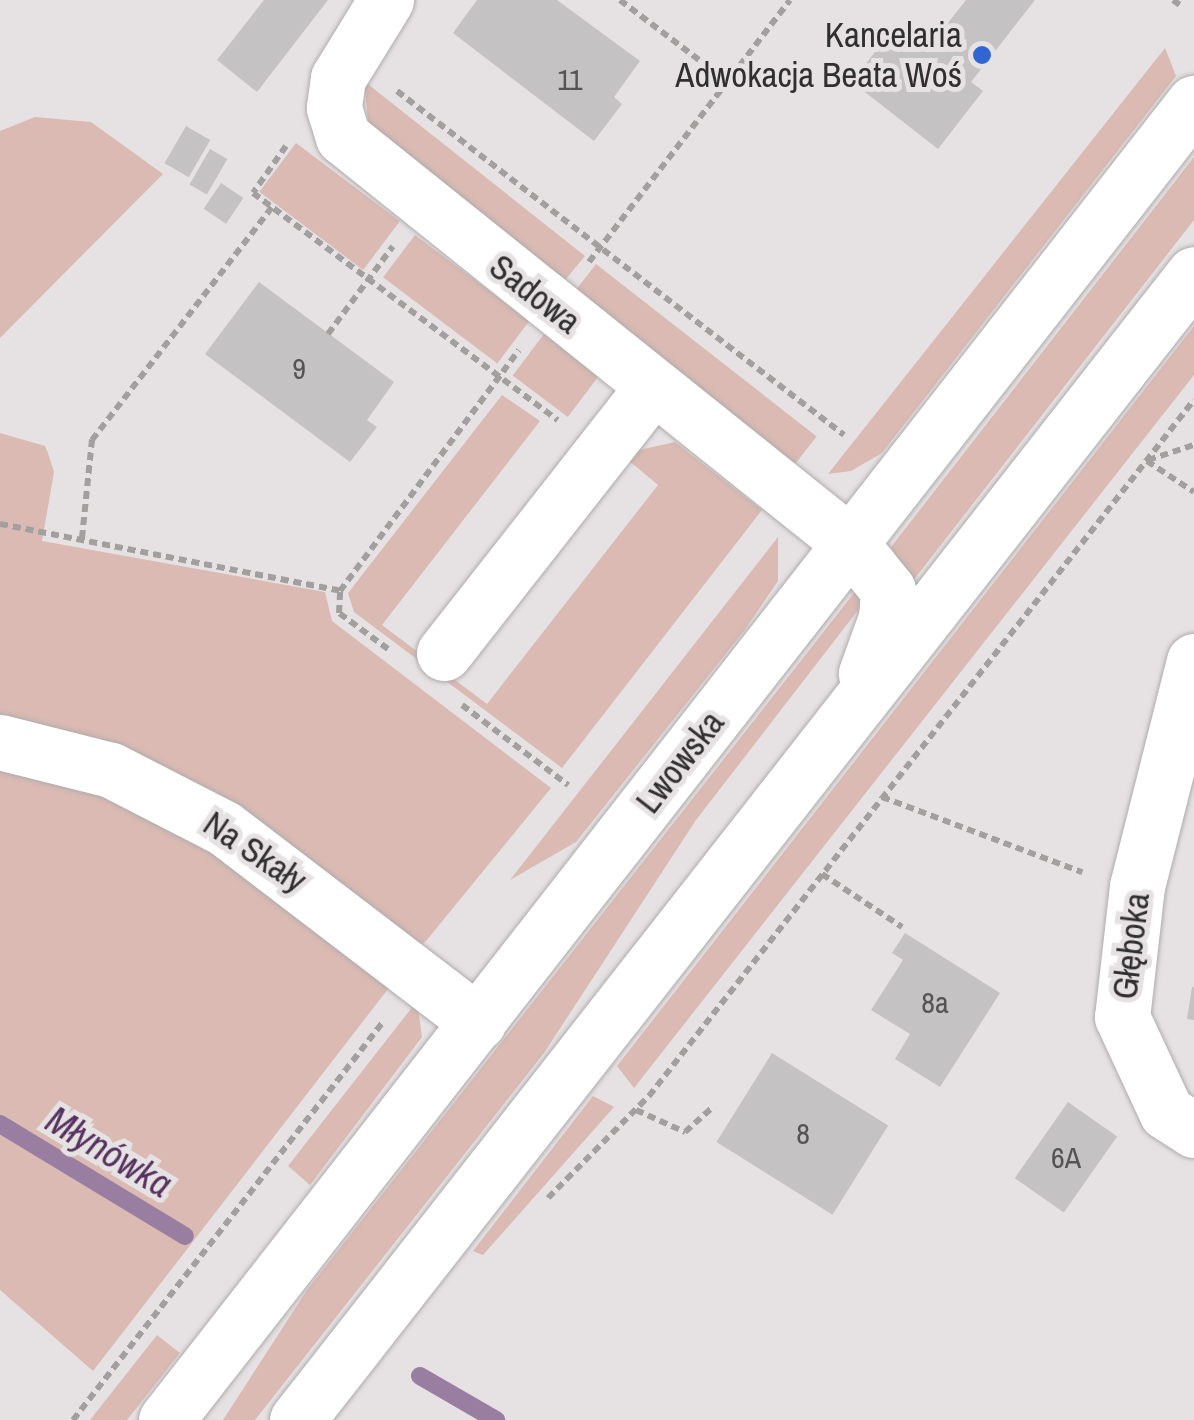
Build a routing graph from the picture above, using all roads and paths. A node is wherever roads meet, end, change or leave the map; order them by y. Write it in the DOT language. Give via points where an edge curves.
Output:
graph roads {
  1 [pos="386,0"];
  2 [pos="620,0"];
  3 [pos="790,0"];
  4 [pos="348,53"];
  5 [pos="728,82"];
  6 [pos="1194,104"];
  7 [pos="334,108"];
  8 [pos="272,207"];
  9 [pos="600,249"];
  10 [pos="582,270"];
  11 [pos="1194,274"];
  12 [pos="368,279"];
  13 [pos="328,334"];
  14 [pos="524,343"];
  15 [pos="498,377"];
  16 [pos="652,386"];
  17 [pos="1194,400"];
  18 [pos="844,435"];
  19 [pos="1194,446"];
  20 [pos="599,451"];
  21 [pos="1146,461"];
  22 [pos="1194,492"];
  23 [pos="0,524"];
  24 [pos="82,538"];
  25 [pos="850,542"];
  26 [pos="340,591"];
  27 [pos="1194,661"];
  28 [pos="430,668"];
  29 [pos="844,721"];
  30 [pos="0,742"];
  31 [pos="568,786"];
  32 [pos="882,797"];
  33 [pos="1176,810"];
  34 [pos="822,874"];
  35 [pos="1137,886"];
  36 [pos="902,927"];
  37 [pos="420,974"];
  38 [pos="478,1022"];
  39 [pos="714,1106"];
  40 [pos="636,1110"];
  41 [pos="1194,1130"];
  42 [pos="544,1203"];
  43 [pos="73,1420"];
  44 [pos="166,1420"];
  45 [pos="298,1420"];
  1 -- 4 [label="main road"];
  2 -- 5 [label="path"];
  3 -- 5 [label="path"];
  4 -- 7 [label="main road"];
  4 -- 9 [label="path"];
  5 -- 9 [label="path"];
  6 -- 25 [label="main road, Lwowska"];
  7 -- 8 [label="path" via="295,133 253,193"];
  7 -- 16 [label="main road, Sadowa" via="343,137 365,158"];
  8 -- 12 [label="path"];
  8 -- 24 [label="path" via="92,440"];
  9 -- 10 [label="path"];
  9 -- 18 [label="path"];
  11 -- 29 [label="main road"];
  12 -- 13 [label="path"];
  12 -- 15 [label="path"];
  14 -- 15 [label="path"];
  15 -- 20 [label="path"];
  15 -- 26 [label="path"];
  16 -- 20 [label="main road"];
  16 -- 25 [label="main road, Sadowa"];
  17 -- 21 [label="path"];
  19 -- 21 [label="path"];
  20 -- 28 [label="main road"];
  21 -- 22 [label="path"];
  21 -- 32 [label="path"];
  23 -- 24 [label="path"];
  24 -- 26 [label="path"];
  25 -- 29 [label="main road, Sadowa" via="888,590 878,645"];
  25 -- 38 [label="main road, Lwowska"];
  26 -- 28 [label="path" via="339,613"];
  27 -- 33 [label="main road, Głęboka"];
  28 -- 31 [label="path"];
  29 -- 45 [label="main road"];
  30 -- 37 [label="main road, Na Skały" via="57,753 168,795 278,864"];
  32 -- 34 [label="path"];
  32 -- 35 [label="path" via="1014,850"];
  33 -- 35 [label="main road, Głęboka"];
  34 -- 36 [label="path"];
  34 -- 40 [label="path"];
  35 -- 41 [label="main road, Głęboka" via="1122,1017 1166,1112"];
  37 -- 38 [label="main road, Na Skały"];
  37 -- 43 [label="path"];
  38 -- 44 [label="main road, Lwowska"];
  39 -- 40 [label="path" via="685,1132"];
  40 -- 42 [label="path"];
}
